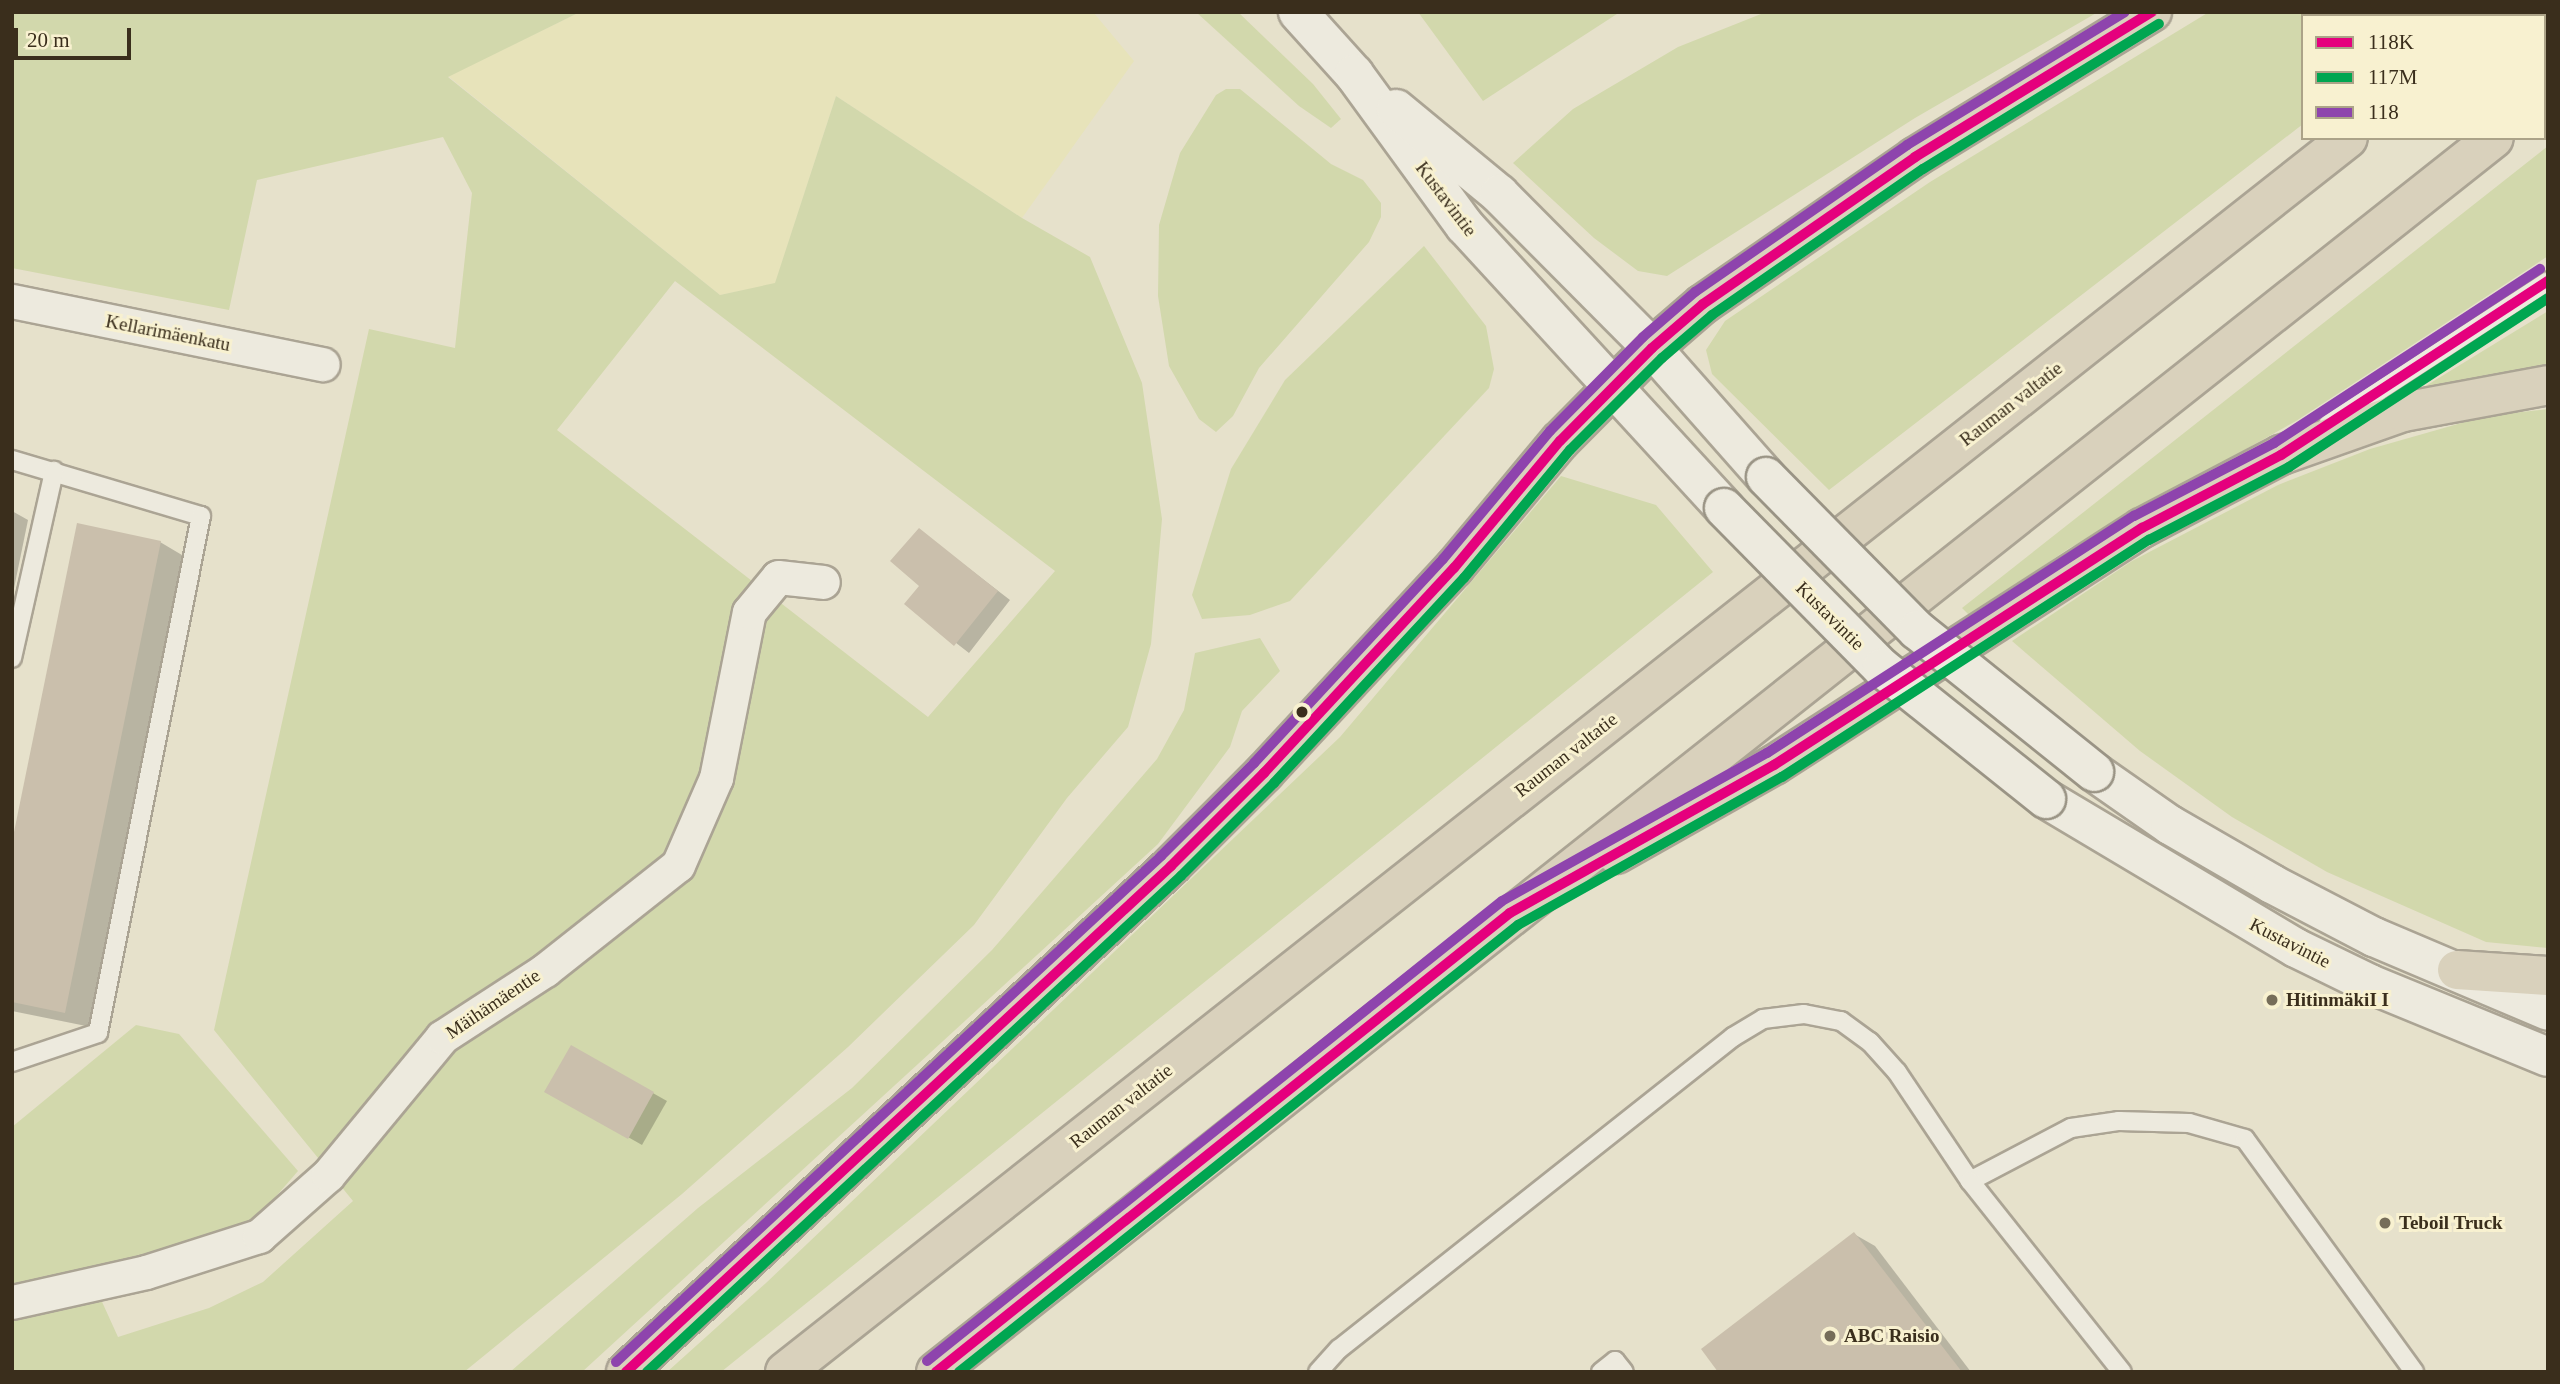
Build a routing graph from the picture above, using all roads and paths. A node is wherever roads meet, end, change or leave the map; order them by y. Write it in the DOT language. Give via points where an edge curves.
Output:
graph roads {
  1 [pos="1298,12"];
  2 [pos="2152,12"];
  3 [pos="1354,74"];
  4 [pos="2345,140"];
  5 [pos="2491,140"];
  6 [pos="2548,281"];
  7 [pos="12,302"];
  8 [pos="1651,348"];
  9 [pos="323,364"];
  10 [pos="2548,385"];
  11 [pos="1609,388"];
  12 [pos="2281,455"];
  13 [pos="12,460"];
  14 [pos="54,471"];
  15 [pos="823,582"];
  16 [pos="12,658"];
  17 [pos="1510,913"];
  18 [pos="2457,970"];
  19 [pos="2548,976"];
  20 [pos="2548,1011"];
  21 [pos="2548,1057"];
  22 [pos="12,1062"];
  23 [pos="1970,1181"];
  24 [pos="12,1302"];
  25 [pos="626,1372"];
  26 [pos="785,1372"];
  27 [pos="936,1372"];
  28 [pos="1318,1372"];
  29 [pos="1601,1372"];
  30 [pos="1624,1372"];
  31 [pos="2122,1372"];
  32 [pos="2414,1372"];
  1 -- 3 [label="main road, Kustavintie"];
  2 -- 8 [label="highway" via="1915,157 1703,304"];
  3 -- 8 [label="main road, Kustavintie" via="1499,194"];
  3 -- 11 [label="main road, Kustavintie" via="1465,226"];
  4 -- 26 [label="highway, Rauman valtatie"];
  5 -- 17 [label="highway"];
  6 -- 12 [label="lane"];
  7 -- 9 [label="street, Kellarimäenkatu"];
  8 -- 11 [label="highway"];
  8 -- 18 [label="main road, Kustavintie, bridge" via="1766,477 1917,630 2094,772 2170,825 2272,884 2374,937"];
  10 -- 12 [label="highway" via="2403,412"];
  11 -- 21 [label="main road, Kustavintie, bridge" via="1882,668 2046,799 2296,948 2370,984"];
  11 -- 25 [label="highway" via="1428,597 1264,773 1171,866"];
  12 -- 17 [label="highway" via="2142,528 1774,765"];
  13 -- 14 [label="lane"];
  14 -- 16 [label="lane"];
  14 -- 22 [label="lane" via="201,516 98,1033"];
  15 -- 24 [label="street, Mäihämäentie" via="778,577 748,612 716,778 678,865 545,970 442,1037 328,1175 259,1236 146,1272"];
  17 -- 27 [label="highway"];
  18 -- 19 [label="highway"];
  18 -- 20 [label="main road, Kustavintie"];
  23 -- 28 [label="lane" via="1897,1072 1870,1042 1841,1021 1804,1014 1763,1019 1733,1037 1339,1349"];
  23 -- 31 [label="lane"];
  23 -- 32 [label="lane" via="2071,1128 2119,1121 2189,1123 2245,1139"];
  29 -- 30 [label="lane" via="1615,1361"];
}
